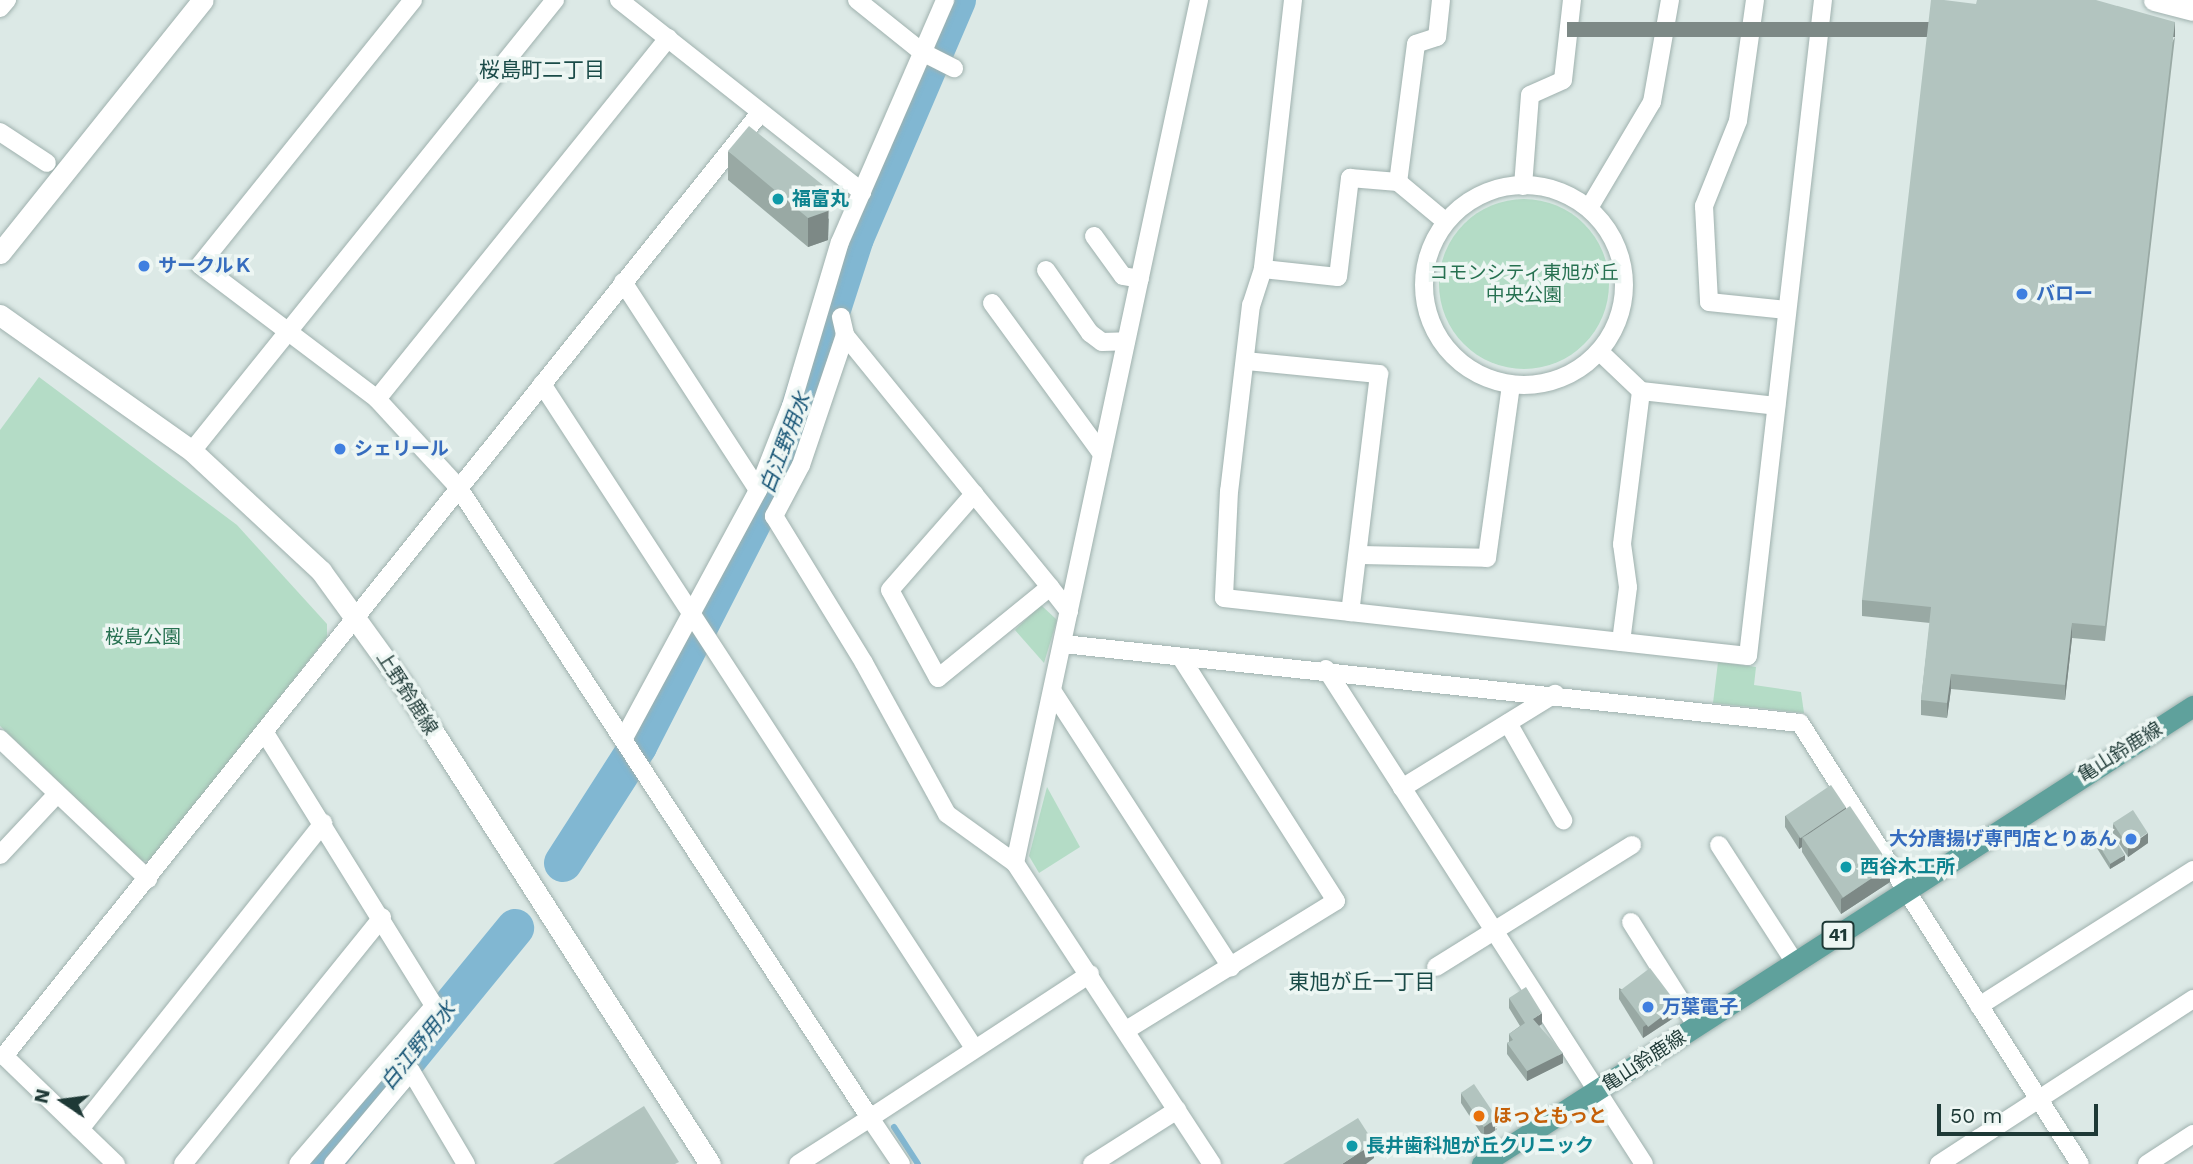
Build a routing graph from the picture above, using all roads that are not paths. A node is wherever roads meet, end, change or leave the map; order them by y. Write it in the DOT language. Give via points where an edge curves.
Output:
graph roads {
  1 [pos="7,0"];
  2 [pos="203,0"];
  3 [pos="414,0"];
  4 [pos="555,0"];
  5 [pos="619,0"];
  6 [pos="857,0"];
  7 [pos="945,0"];
  8 [pos="1199,0"];
  9 [pos="1293,0"];
  10 [pos="1441,0"];
  11 [pos="1572,0"];
  12 [pos="1670,0"];
  13 [pos="1755,0"];
  14 [pos="1823,0"];
  15 [pos="2154,0"];
  16 [pos="0,8"];
  17 [pos="2193,10"];
  18 [pos="668,38"];
  19 [pos="923,53"];
  20 [pos="954,68"];
  21 [pos="760,113"];
  22 [pos="0,132"];
  23 [pos="47,163"];
  24 [pos="1398,183"];
  25 [pos="1523,186"];
  26 [pos="862,192"];
  27 [pos="1589,208"];
  28 [pos="1446,222"];
  29 [pos="1094,236"];
  30 [pos="0,253"];
  31 [pos="1264,269"];
  32 [pos="1045,270"];
  33 [pos="1140,279"];
  34 [pos="623,282"];
  35 [pos="992,303"];
  36 [pos="1787,310"];
  37 [pos="0,315"];
  38 [pos="290,329"];
  39 [pos="1126,341"];
  40 [pos="1600,352"];
  41 [pos="1246,361"];
  42 [pos="542,384"];
  43 [pos="1511,386"];
  44 [pos="1641,391"];
  45 [pos="377,399"];
  46 [pos="1776,406"];
  47 [pos="192,451"];
  48 [pos="1102,454"];
  49 [pos="458,487"];
  50 [pos="758,490"];
  51 [pos="974,494"];
  52 [pos="1359,555"];
  53 [pos="1050,587"];
  54 [pos="1069,611"];
  55 [pos="1350,612"];
  56 [pos="355,615"];
  57 [pos="694,619"];
  58 [pos="1621,642"];
  59 [pos="1063,644"];
  60 [pos="1181,658"];
  61 [pos="1326,669"];
  62 [pos="1053,692"];
  63 [pos="1555,694"];
  64 [pos="2193,706"];
  65 [pos="1508,723"];
  66 [pos="265,733"];
  67 [pos="0,739"];
  68 [pos="630,748"];
  69 [pos="1402,788"];
  70 [pos="57,794"];
  71 [pos="1563,820"];
  72 [pos="323,823"];
  73 [pos="1632,845"];
  74 [pos="1719,845"];
  75 [pos="0,855"];
  76 [pos="1015,863"];
  77 [pos="2193,870"];
  78 [pos="148,880"];
  79 [pos="1906,891"];
  80 [pos="382,917"];
  81 [pos="1631,922"];
  82 [pos="1494,931"];
  83 [pos="1795,963"];
  84 [pos="1231,967"];
  85 [pos="1436,967"];
  86 [pos="1090,974"];
  87 [pos="2193,999"];
  88 [pos="1979,1006"];
  89 [pos="1697,1027"];
  90 [pos="1128,1029"];
  91 [pos="974,1048"];
  92 [pos="2,1057"];
  93 [pos="1597,1091"];
  94 [pos="2038,1097"];
  95 [pos="1177,1110"];
  96 [pos="870,1118"];
  97 [pos="80,1129"];
  98 [pos="2193,1134"];
  99 [pos="116,1164"];
  100 [pos="183,1164"];
  101 [pos="298,1164"];
  102 [pos="333,1164"];
  103 [pos="466,1164"];
  104 [pos="710,1164"];
  105 [pos="798,1164"];
  106 [pos="901,1164"];
  107 [pos="1092,1164"];
  108 [pos="1212,1164"];
  109 [pos="1482,1164"];
  110 [pos="1644,1164"];
  111 [pos="1938,1164"];
  112 [pos="2080,1164"];
  113 [pos="2147,1164"];
  1 -- 16 [label="street"];
  2 -- 30 [label="main road"];
  3 -- 38 [label="street" via="200,265"];
  4 -- 38 [label="street"];
  5 -- 18 [label="street"];
  6 -- 19 [label="street"];
  7 -- 19 [label="street"];
  8 -- 33 [label="street"];
  9 -- 31 [label="street"];
  10 -- 24 [label="street" via="1437,37 1416,44"];
  11 -- 25 [label="street" via="1563,80 1530,95"];
  12 -- 27 [label="street" via="1652,102"];
  13 -- 36 [label="street" via="1738,121 1704,206 1709,302"];
  14 -- 36 [label="street"];
  15 -- 17 [label="main road"];
  18 -- 21 [label="street"];
  18 -- 45 [label="street"];
  19 -- 20 [label="street"];
  19 -- 26 [label="street"];
  21 -- 26 [label="street"];
  21 -- 34 [label="street"];
  22 -- 23 [label="street"];
  24 -- 28 [label="street"];
  24 -- 31 [label="street" via="1350,178 1338,277"];
  25 -- 27 [label="street" via="1568,196"];
  25 -- 28 [label="street" via="1482,196"];
  26 -- 50 [label="street"];
  27 -- 40 [label="street" via="1611,237 1624,278 1621,307"];
  28 -- 43 [label="street" via="1427,270 1424,303 1432,326 1464,364"];
  29 -- 33 [label="street" via="1123,276"];
  31 -- 41 [label="street" via="1251,306"];
  32 -- 39 [label="street" via="1090,333 1102,342"];
  33 -- 39 [label="street"];
  34 -- 42 [label="street"];
  34 -- 50 [label="street"];
  35 -- 48 [label="street"];
  36 -- 46 [label="street"];
  37 -- 47 [label="main road, 上野鈴鹿線"];
  38 -- 45 [label="street"];
  38 -- 47 [label="street"];
  39 -- 48 [label="street"];
  40 -- 43 [label="street" via="1562,376"];
  40 -- 44 [label="street"];
  41 -- 52 [label="street" via="1379,374"];
  41 -- 55 [label="street" via="1228,491 1224,598"];
  42 -- 49 [label="street"];
  42 -- 57 [label="street"];
  43 -- 52 [label="street" via="1487,558"];
  44 -- 46 [label="street"];
  44 -- 58 [label="street" via="1622,544 1628,587"];
  45 -- 49 [label="street"];
  46 -- 58 [label="street" via="1748,656"];
  47 -- 56 [label="main road, 上野鈴鹿線" via="254,502"];
  48 -- 54 [label="street"];
  49 -- 56 [label="street"];
  49 -- 68 [label="street"];
  50 -- 57 [label="street"];
  51 -- 53 [label="street"];
  51 -- 53 [label="street" via="890,590 938,678"];
  51 -- 76 [label="street" via="843,326 801,465 774,516 864,663 947,814"];
  52 -- 55 [label="street"];
  53 -- 54 [label="street"];
  54 -- 59 [label="street"];
  55 -- 58 [label="street"];
  56 -- 66 [label="street"];
  56 -- 104 [label="main road, 上野鈴鹿線"];
  57 -- 68 [label="street"];
  57 -- 91 [label="street"];
  59 -- 60 [label="street"];
  59 -- 62 [label="street"];
  60 -- 61 [label="street"];
  60 -- 84 [label="street" via="1336,901"];
  61 -- 63 [label="street"];
  61 -- 69 [label="street"];
  62 -- 76 [label="street"];
  62 -- 84 [label="street"];
  63 -- 65 [label="street"];
  63 -- 79 [label="street" via="1800,723"];
  64 -- 79 [label="main road, 亀山鈴鹿線 / 41"];
  65 -- 69 [label="street"];
  65 -- 71 [label="street"];
  66 -- 72 [label="street"];
  66 -- 78 [label="street"];
  67 -- 70 [label="street"];
  68 -- 96 [label="street"];
  69 -- 82 [label="street"];
  70 -- 75 [label="street"];
  70 -- 78 [label="street"];
  72 -- 80 [label="street"];
  72 -- 97 [label="street"];
  73 -- 82 [label="street"];
  74 -- 83 [label="street"];
  76 -- 86 [label="street"];
  77 -- 88 [label="street"];
  78 -- 92 [label="street"];
  79 -- 83 [label="main road, 亀山鈴鹿線 / 41"];
  79 -- 88 [label="street"];
  80 -- 100 [label="street"];
  80 -- 101 [label="street" via="434,1006"];
  81 -- 89 [label="street"];
  82 -- 85 [label="street"];
  82 -- 93 [label="street"];
  83 -- 89 [label="main road, 亀山鈴鹿線 / 41"];
  84 -- 90 [label="street"];
  86 -- 90 [label="street"];
  86 -- 91 [label="street"];
  87 -- 94 [label="street"];
  88 -- 94 [label="street"];
  89 -- 93 [label="main road, 亀山鈴鹿線 / 41"];
  90 -- 95 [label="street"];
  91 -- 96 [label="street"];
  92 -- 97 [label="street"];
  93 -- 109 [label="main road, 亀山鈴鹿線 / 41"];
  93 -- 110 [label="street"];
  94 -- 111 [label="street"];
  94 -- 112 [label="street"];
  95 -- 107 [label="street"];
  95 -- 108 [label="street"];
  96 -- 105 [label="street"];
  96 -- 106 [label="street"];
  97 -- 99 [label="street"];
  98 -- 113 [label="street"];
  102 -- 103 [label="street" via="411,1070"];
}
